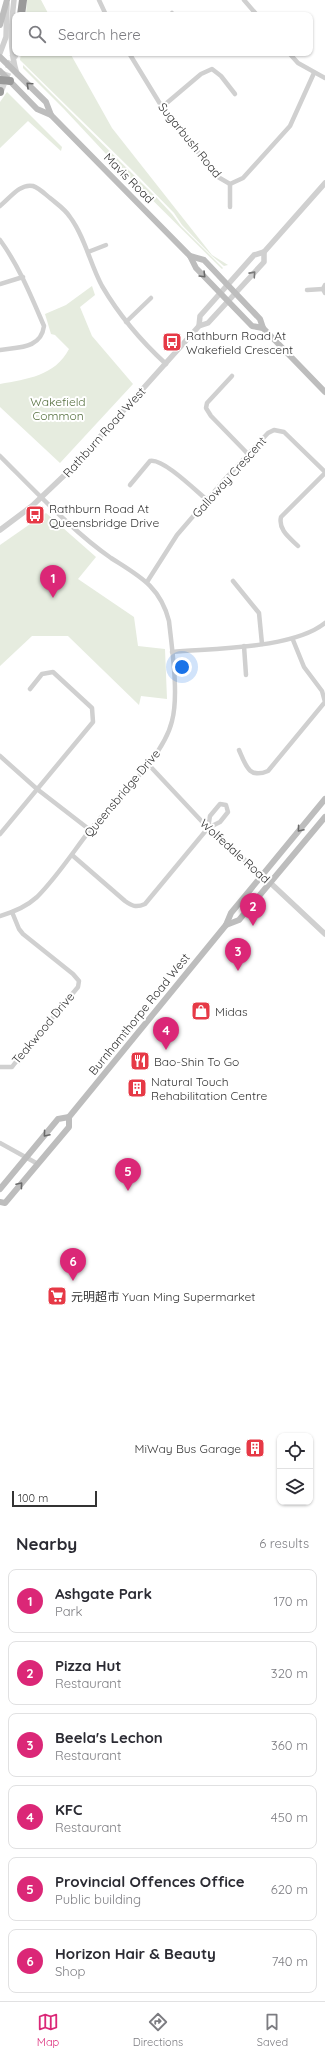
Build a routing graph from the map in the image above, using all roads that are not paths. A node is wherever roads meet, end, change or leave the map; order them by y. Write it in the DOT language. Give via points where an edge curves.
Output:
graph roads {
  1 [pos="7,0"];
  2 [pos="14,0"];
  3 [pos="23,0"];
  4 [pos="99,0"];
  5 [pos="244,0"];
  6 [pos="13,12"];
  7 [pos="21,12"];
  8 [pos="105,12"];
  9 [pos="254,12"];
  10 [pos="12,22"];
  11 [pos="0,25"];
  12 [pos="12,52"];
  13 [pos="0,53"];
  14 [pos="13,56"];
  15 [pos="131,56"];
  16 [pos="292,56"];
  17 [pos="0,57"];
  18 [pos="0,71"];
  19 [pos="18,74"];
  20 [pos="314,74"];
  21 [pos="325,78"];
  22 [pos="0,80"];
  23 [pos="10,81"];
  24 [pos="235,94"];
  25 [pos="162,107"];
  26 [pos="52,115"];
  27 [pos="325,183"];
  28 [pos="230,184"];
  29 [pos="0,206"];
  30 [pos="230,208"];
  31 [pos="0,240"];
  32 [pos="106,245"];
  33 [pos="88,252"];
  34 [pos="264,252"];
  35 [pos="190,256"];
  36 [pos="23,277"];
  37 [pos="0,284"];
  38 [pos="228,284"];
  39 [pos="324,289"];
  40 [pos="307,290"];
  41 [pos="220,292"];
  42 [pos="236,293"];
  43 [pos="151,298"];
  44 [pos="228,301"];
  45 [pos="126,322"];
  46 [pos="199,326"];
  47 [pos="263,328"];
  48 [pos="0,350"];
  49 [pos="166,364"];
  50 [pos="232,376"];
  51 [pos="325,392"];
  52 [pos="247,454"];
  53 [pos="0,456"];
  54 [pos="325,473"];
  55 [pos="130,485"];
  56 [pos="42,498"];
  57 [pos="207,500"];
  58 [pos="0,530"];
  59 [pos="298,546"];
  60 [pos="233,581"];
  61 [pos="147,582"];
  62 [pos="325,623"];
  63 [pos="292,640"];
  64 [pos="262,644"];
  65 [pos="244,646"];
  66 [pos="172,652"];
  67 [pos="246,675"];
  68 [pos="30,689"];
  69 [pos="239,750"];
  70 [pos="0,756"];
  71 [pos="148,764"];
  72 [pos="36,789"];
  73 [pos="325,799"];
  74 [pos="325,817"];
  75 [pos="208,828"];
  76 [pos="90,830"];
  77 [pos="0,834"];
  78 [pos="72,855"];
  79 [pos="262,874"];
  80 [pos="270,882"];
  81 [pos="12,912"];
  82 [pos="0,916"];
  83 [pos="226,925"];
  84 [pos="325,934"];
  85 [pos="0,1066"];
  86 [pos="69,1117"];
  87 [pos="0,1143"];
  88 [pos="26,1157"];
  89 [pos="38,1164"];
  90 [pos="0,1189"];
  91 [pos="0,1202"];
  1 -- 11 [label="main road"];
  1 -- 13 [label="street" via="6,37"];
  2 -- 6 [label="street"];
  3 -- 7 [label="highway"];
  4 -- 8 [label="street"];
  5 -- 9 [label="street"];
  10 -- 12 [label="street"];
  14 -- 19 [label="street"];
  15 -- 25 [label="street, Sugarbush Road"];
  16 -- 20 [label="street"];
  17 -- 19 [label="main road, Mavis Road"];
  18 -- 23 [label="main road, Mavis Road"];
  26 -- 19 [label="main road, Mavis Road, one-way" via="46,102"];
  20 -- 21 [label="street"];
  20 -- 28 [label="street, Sugarbush Road" via="290,126 243,178"];
  22 -- 23 [label="highway"];
  23 -- 26 [label="main road, Mavis Road" via="37,109"];
  24 -- 25 [label="street" via="212,69 201,74"];
  25 -- 28 [label="street, Sugarbush Road" via="218,177"];
  26 -- 35 [label="main road, Mavis Road"];
  27 -- 34 [label="street, Rathburn Road West"];
  28 -- 30 [label="street"];
  29 -- 33 [label="street" via="16,191 25,186 33,186 70,216"];
  31 -- 36 [label="street"];
  32 -- 33 [label="street"];
  33 -- 45 [label="street" via="102,285"];
  34 -- 38 [label="street, Rathburn Road West" via="254,255"];
  42 -- 34 [label="street, Rathburn Road West, one-way" via="264,262"];
  35 -- 38 [label="main road, Mavis Road" via="204,260"];
  35 -- 41 [label="main road, Mavis Road, one-way" via="196,268"];
  36 -- 37 [label="street"];
  36 -- 48 [label="street" via="44,326 43,335 38,342 29,346"];
  38 -- 41 [label="street, Rathburn Road West"];
  38 -- 42 [label="main road, Mavis Road"];
  39 -- 40 [label="street"];
  41 -- 44 [label="main road, Mavis Road"];
  41 -- 46 [label="street, Rathburn Road West" via="200,316"];
  42 -- 44 [label="street, Rathburn Road West"];
  42 -- 47 [label="main road, Mavis Road" via="260,318"];
  43 -- 45 [label="street"];
  44 -- 46 [label="street, Rathburn Road West" via="208,323"];
  44 -- 47 [label="main road, Mavis Road" via="252,326"];
  45 -- 49 [label="street"];
  46 -- 49 [label="street, Rathburn Road West"];
  47 -- 51 [label="main road, Mavis Road"];
  49 -- 56 [label="street, Rathburn Road West"];
  50 -- 52 [label="street" via="207,403 206,408"];
  52 -- 54 [label="street, Galloway Crescent" via="268,433 274,430 281,431"];
  52 -- 57 [label="street, Galloway Crescent"];
  53 -- 56 [label="street, Queensbridge Drive"];
  54 -- 59 [label="street" via="281,517 282,530"];
  55 -- 57 [label="street" via="153,460 163,464"];
  56 -- 58 [label="street, Rathburn Road West"];
  56 -- 61 [label="street, Queensbridge Drive" via="95,546"];
  57 -- 61 [label="street, Galloway Crescent" via="177,535"];
  60 -- 64 [label="street" via="259,613"];
  61 -- 66 [label="street, Queensbridge Drive" via="166,609"];
  62 -- 63 [label="street" via="317,630"];
  63 -- 64 [label="street"];
  63 -- 69 [label="street" via="304,667 322,691 325,702 268,771 256,774 251,772"];
  64 -- 65 [label="street"];
  65 -- 66 [label="street"];
  65 -- 67 [label="street"];
  66 -- 71 [label="street, Queensbridge Drive" via="172,720 164,742"];
  68 -- 72 [label="street" via="42,674 53,672 92,708 94,715 93,722"];
  70 -- 72 [label="street"];
  71 -- 75 [label="street, Wolfedale Road"];
  71 -- 76 [label="street, Queensbridge Drive"];
  72 -- 76 [label="street"];
  72 -- 77 [label="street"];
  73 -- 79 [label="main road, Burnhamthorpe Road West, one-way"];
  74 -- 80 [label="main road, Burnhamthorpe Road West"];
  75 -- 75 [label="street" via="220,822 228,812 226,805 220,804 210,816"];
  75 -- 78 [label="street" via="145,904 138,907 125,901"];
  75 -- 79 [label="street, Wolfedale Road"];
  76 -- 78 [label="street, Queensbridge Drive"];
  78 -- 81 [label="street, Queensbridge Drive" via="37,896 22,909"];
  79 -- 80 [label="street, Wolfedale Road"];
  79 -- 83 [label="main road, Burnhamthorpe Road West" via="230,913"];
  80 -- 83 [label="main road, Burnhamthorpe Road West" via="239,920"];
  80 -- 84 [label="street, Wolfedale Road"];
  81 -- 82 [label="street, Queensbridge Drive"];
  81 -- 85 [label="street, Teakwood Drive" via="23,934 79,981 78,987 12,1067"];
  83 -- 86 [label="main road, Burnhamthorpe Road West"];
  86 -- 88 [label="main road, Burnhamthorpe Road West, one-way" via="58,1119"];
  86 -- 89 [label="main road, Burnhamthorpe Road West" via="69,1127"];
  87 -- 88 [label="street"];
  88 -- 89 [label="street"];
  88 -- 90 [label="main road, Burnhamthorpe Road West"];
  91 -- 89 [label="main road, Burnhamthorpe Road West, one-way" via="5,1203"];
}
